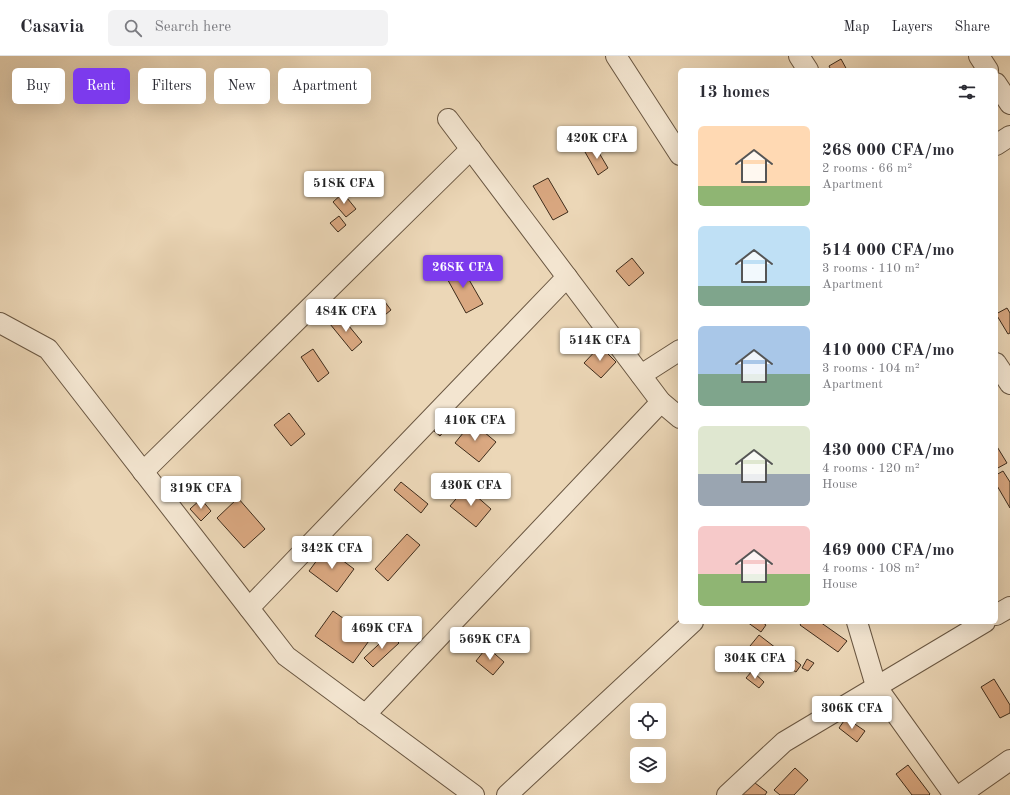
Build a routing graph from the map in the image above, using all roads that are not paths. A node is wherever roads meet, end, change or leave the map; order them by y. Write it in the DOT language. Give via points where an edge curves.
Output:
graph roads {
  1 [pos="616,56"];
  2 [pos="798,56"];
  3 [pos="979,56"];
  4 [pos="807,68"];
  5 [pos="987,68"];
  6 [pos="998,86"];
  7 [pos="1010,104"];
  8 [pos="448,119"];
  9 [pos="1010,136"];
  10 [pos="998,144"];
  11 [pos="470,149"];
  12 [pos="678,152"];
  13 [pos="567,277"];
  14 [pos="0,323"];
  15 [pos="678,351"];
  16 [pos="998,366"];
  17 [pos="641,376"];
  18 [pos="1010,384"];
  19 [pos="661,402"];
  20 [pos="678,416"];
  21 [pos="143,472"];
  22 [pos="1010,607"];
  23 [pos="249,608"];
  24 [pos="998,614"];
  25 [pos="691,624"];
  26 [pos="858,624"];
  27 [pos="981,624"];
  28 [pos="876,686"];
  29 [pos="365,715"];
  30 [pos="1010,760"];
  31 [pos="474,795"];
  32 [pos="507,795"];
  33 [pos="727,795"];
  34 [pos="954,795"];
  35 [pos="960,795"];
  1 -- 12 [label="street"];
  2 -- 4 [label="street"];
  3 -- 5 [label="street"];
  6 -- 7 [label="street"];
  8 -- 11 [label="street"];
  9 -- 10 [label="street"];
  11 -- 13 [label="street"];
  11 -- 21 [label="street"];
  13 -- 17 [label="street"];
  13 -- 23 [label="street"];
  14 -- 21 [label="street" via="48,349"];
  15 -- 17 [label="street"];
  16 -- 18 [label="street"];
  17 -- 19 [label="street"];
  19 -- 20 [label="street"];
  19 -- 29 [label="street"];
  21 -- 23 [label="street"];
  22 -- 24 [label="street"];
  23 -- 29 [label="street" via="286,656"];
  25 -- 32 [label="street"];
  26 -- 28 [label="street"];
  27 -- 28 [label="street"];
  28 -- 33 [label="street" via="784,742"];
  28 -- 34 [label="street"];
  29 -- 31 [label="street"];
  30 -- 35 [label="street"];
}
